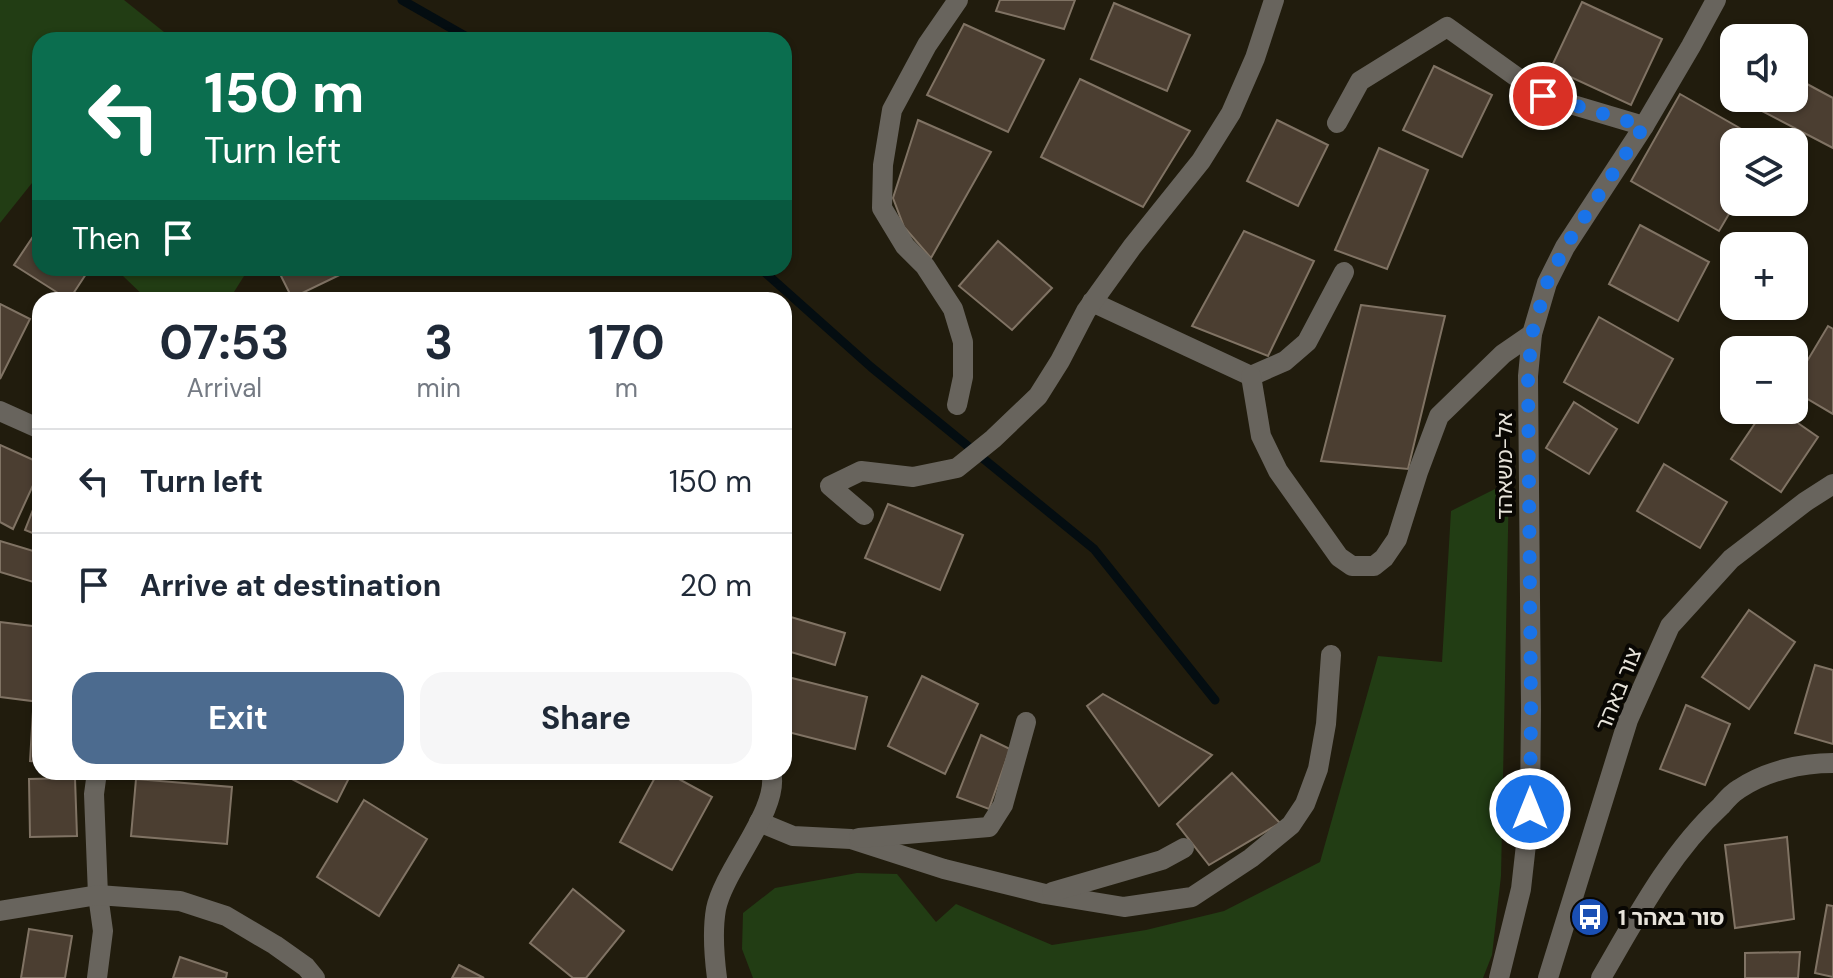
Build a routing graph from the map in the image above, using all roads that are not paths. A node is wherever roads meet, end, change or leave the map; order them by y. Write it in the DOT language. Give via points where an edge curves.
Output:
graph roads {
  1 [pos="958,0"];
  2 [pos="1274,0"];
  3 [pos="1716,0"];
  4 [pos="1337,123"];
  5 [pos="1644,126"];
  6 [pos="1344,272"];
  7 [pos="1092,302"];
  8 [pos="1532,334"];
  9 [pos="1251,376"];
  10 [pos="957,405"];
  11 [pos="0,411"];
  12 [pos="32,425"];
  13 [pos="1833,484"];
  14 [pos="864,515"];
  15 [pos="1331,655"];
  16 [pos="1026,722"];
  17 [pos="1833,763"];
  18 [pos="96,780"];
  19 [pos="772,780"];
  20 [pos="759,822"];
  21 [pos="851,839"];
  22 [pos="1184,848"];
  23 [pos="1045,894"];
  24 [pos="98,895"];
  25 [pos="0,911"];
  26 [pos="97,978"];
  27 [pos="315,978"];
  28 [pos="717,978"];
  29 [pos="1499,978"];
  30 [pos="1548,978"];
  31 [pos="1601,978"];
  1 -- 10 [label="street" via="892,110 882,208 953,309 963,342"];
  2 -- 7 [label="street" via="1231,113 1201,161"];
  3 -- 5 [label="street, אל-משאהד"];
  4 -- 5 [label="street" via="1360,81 1447,27 1543,96"];
  5 -- 8 [label="street, אל-משאהד" via="1565,247 1547,283"];
  6 -- 9 [label="street" via="1307,342 1285,361"];
  7 -- 9 [label="street"];
  7 -- 14 [label="street" via="1038,396 957,468 913,477 861,471 830,486"];
  8 -- 9 [label="street" via="1503,354 1439,416 1397,539 1374,566 1352,566 1339,557 1278,471 1261,436"];
  8 -- 29 [label="street, אל-משאהד" via="1530,809 1521,889"];
  11 -- 12 [label="street"];
  13 -- 30 [label="street, צור באהר" via="1731,559 1670,626 1628,720"];
  15 -- 23 [label="street" via="1318,769 1291,825 1192,897 1124,907"];
  16 -- 21 [label="street" via="1003,805 989,827"];
  17 -- 31 [label="street" via="1774,772 1738,789 1699,826"];
  18 -- 24 [label="street"];
  19 -- 20 [label="street"];
  20 -- 21 [label="street" via="793,836"];
  20 -- 28 [label="street" via="731,869 716,908"];
  21 -- 23 [label="street"];
  22 -- 23 [label="street" via="1162,860"];
  24 -- 25 [label="street"];
  24 -- 26 [label="street" via="103,931"];
  24 -- 27 [label="street" via="180,901 226,916 275,945"];
}
